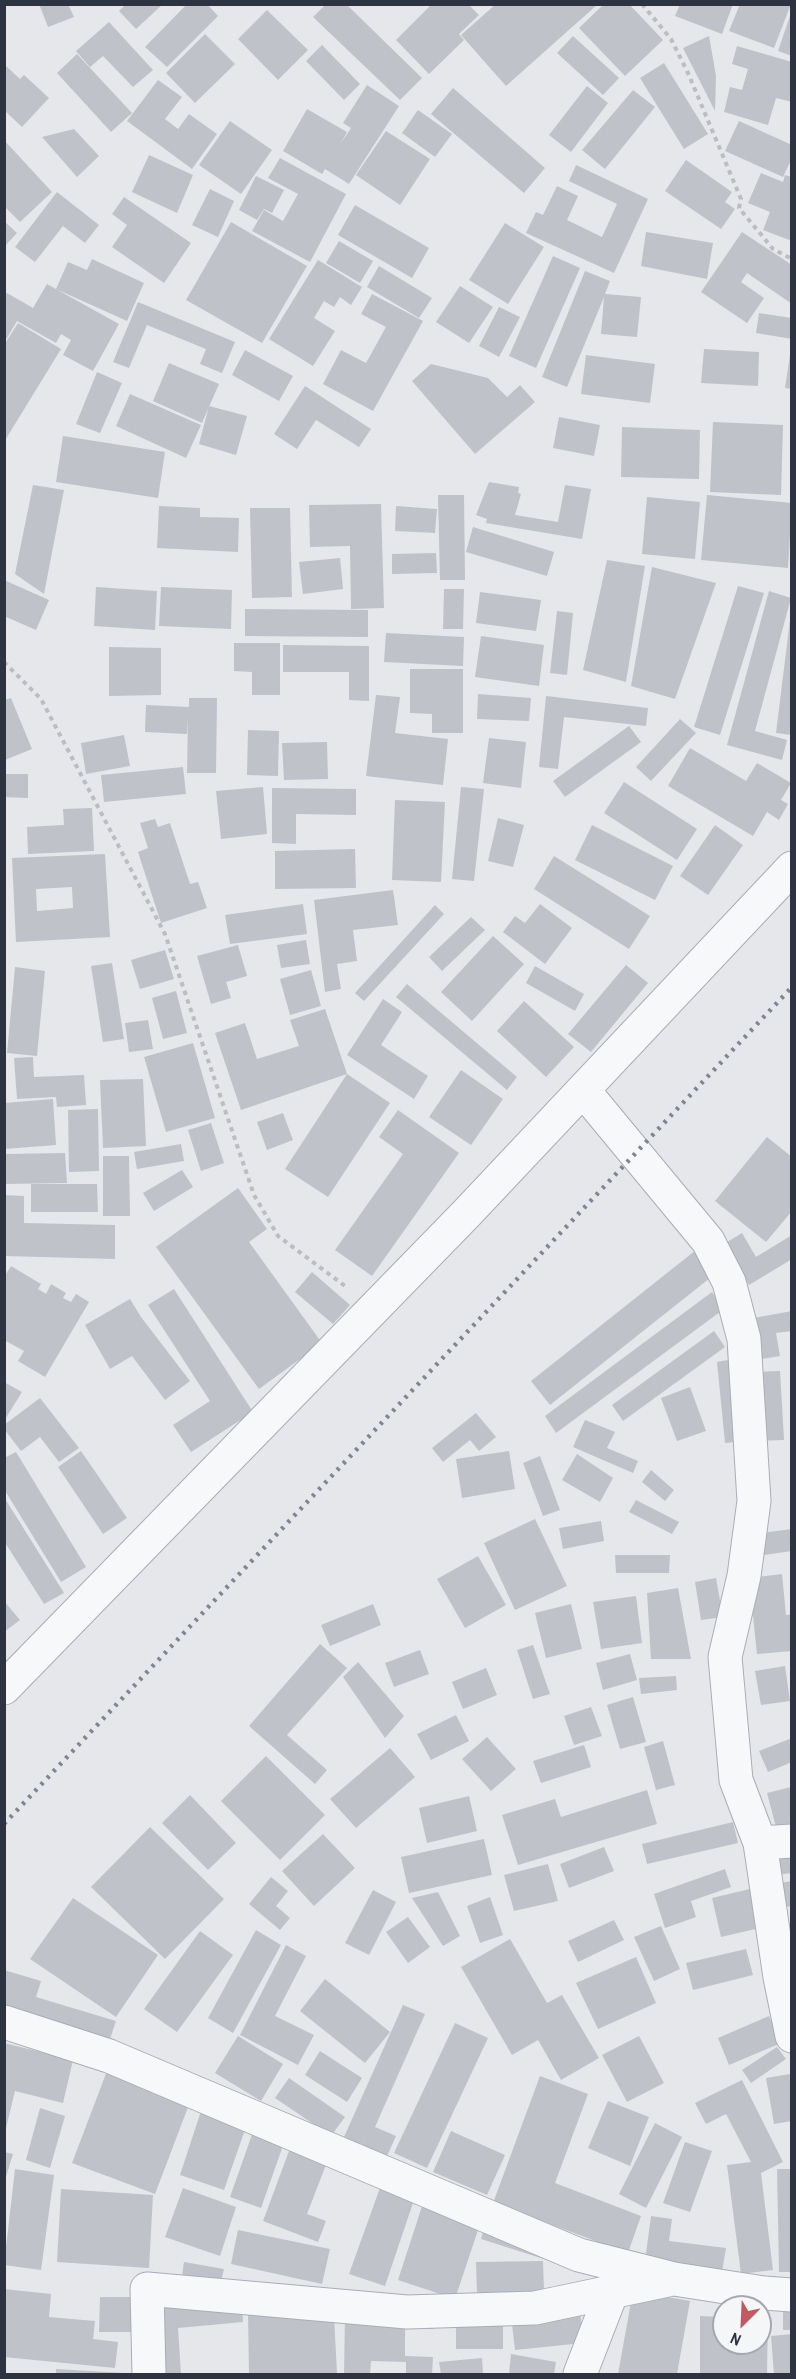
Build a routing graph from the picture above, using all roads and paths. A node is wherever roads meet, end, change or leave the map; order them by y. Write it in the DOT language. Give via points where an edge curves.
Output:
graph roads {
  1 [pos="642,4"];
  2 [pos="792,259"];
  3 [pos="4,662"];
  4 [pos="792,868"];
  5 [pos="583,1090"];
  6 [pos="374,1309"];
  7 [pos="4,1688"];
  8 [pos="776,1842"];
  9 [pos="4,2022"];
  10 [pos="792,2036"];
  11 [pos="674,2279"];
  12 [pos="611,2294"];
  13 [pos="792,2295"];
  14 [pos="149,2374"];
  15 [pos="580,2374"];
  1 -- 2 [label="path" via="671,39 688,73 741,199 739,208 773,249"];
  3 -- 6 [label="path" via="41,699 165,934 254,1195 278,1236"];
  4 -- 5 [label="street"];
  5 -- 6 [label="street"];
  5 -- 8 [label="street" via="708,1241 729,1282 744,1339 754,1501 744,1576 725,1657 736,1780"];
  6 -- 7 [label="street"];
  8 -- 10 [label="street" via="780,1977"];
  9 -- 11 [label="street" via="109,2056 579,2254"];
  11 -- 12 [label="street"];
  11 -- 13 [label="street"];
  12 -- 14 [label="street" via="535,2308 407,2312 147,2289"];
  12 -- 15 [label="street"];
}
